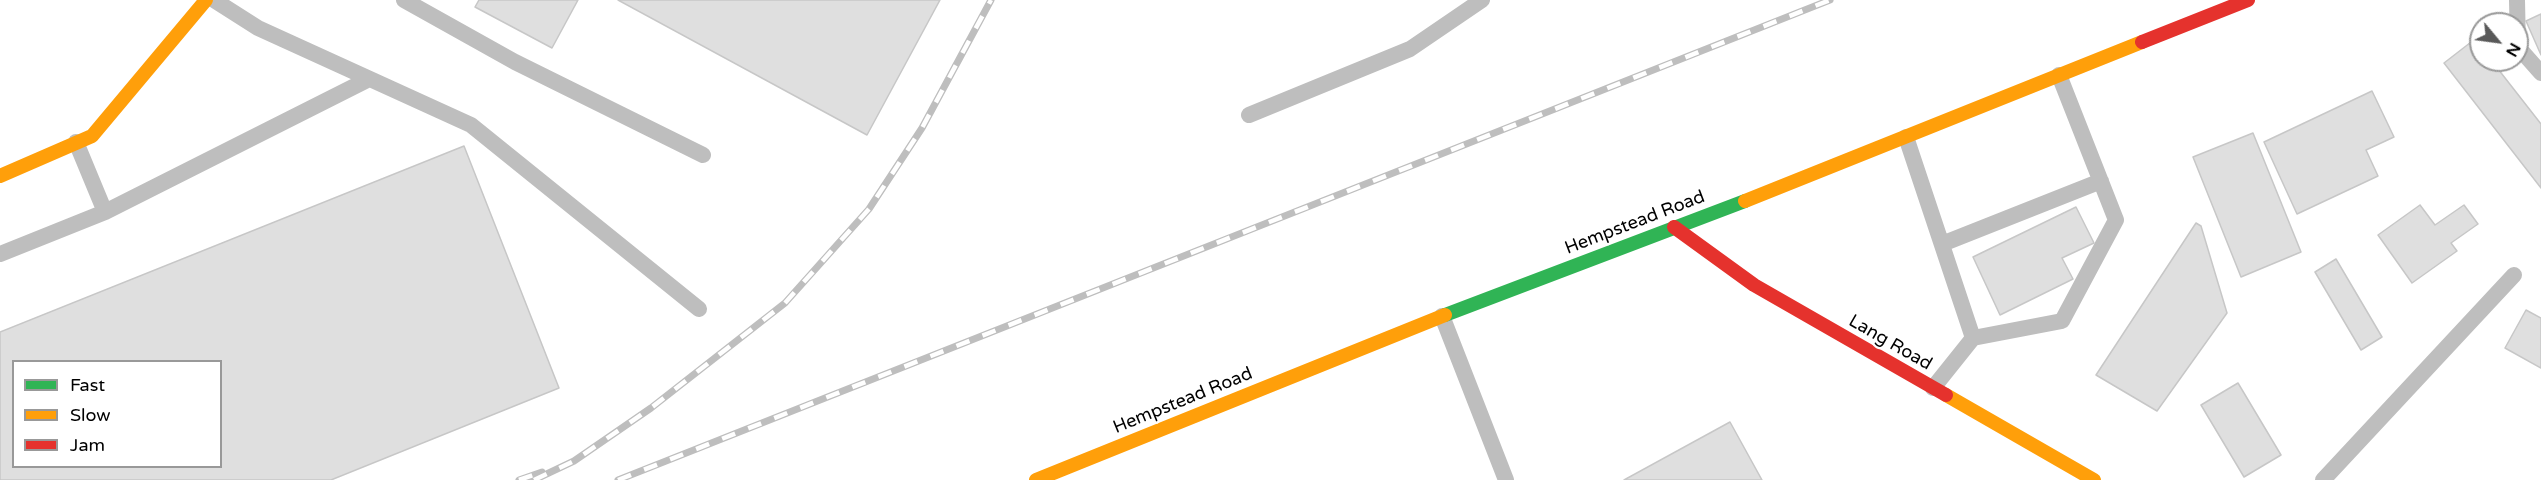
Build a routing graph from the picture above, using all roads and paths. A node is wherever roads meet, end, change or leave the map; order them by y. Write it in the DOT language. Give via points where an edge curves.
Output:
graph roads {
  1 [pos="207,0"];
  2 [pos="214,0"];
  3 [pos="404,0"];
  4 [pos="1482,0"];
  5 [pos="2248,0"];
  6 [pos="2517,0"];
  7 [pos="2541,73"];
  8 [pos="2059,75"];
  9 [pos="369,79"];
  10 [pos="1249,115"];
  11 [pos="1906,136"];
  12 [pos="76,142"];
  13 [pos="703,155"];
  14 [pos="0,176"];
  15 [pos="2101,181"];
  16 [pos="105,212"];
  17 [pos="1674,227"];
  18 [pos="1942,244"];
  19 [pos="0,254"];
  20 [pos="2514,275"];
  21 [pos="699,309"];
  22 [pos="1442,316"];
  23 [pos="1973,338"];
  24 [pos="1933,388"];
  25 [pos="1036,480"];
  26 [pos="1506,480"];
  27 [pos="2094,480"];
  28 [pos="2324,480"];
  1 -- 12 [label="main road" via="92,136"];
  2 -- 9 [label="lane" via="258,28"];
  3 -- 13 [label="lane" via="515,62"];
  4 -- 10 [label="lane" via="1410,49"];
  5 -- 8 [label="main road, Hempstead Road"];
  6 -- 7 [label="lane" via="2518,47"];
  8 -- 11 [label="main road, Hempstead Road"];
  8 -- 15 [label="lane"];
  9 -- 16 [label="lane"];
  9 -- 21 [label="lane" via="471,125"];
  11 -- 17 [label="main road, Hempstead Road"];
  11 -- 18 [label="lane"];
  12 -- 14 [label="main road"];
  12 -- 16 [label="lane"];
  15 -- 18 [label="lane"];
  15 -- 23 [label="lane" via="2116,220 2062,321"];
  16 -- 19 [label="lane"];
  17 -- 22 [label="main road, Hempstead Road"];
  17 -- 24 [label="main road, Lang Road" via="1754,285"];
  18 -- 23 [label="lane"];
  20 -- 28 [label="lane"];
  22 -- 25 [label="main road, Hempstead Road"];
  22 -- 26 [label="lane"];
  23 -- 24 [label="lane"];
  24 -- 27 [label="main road, Lang Road"];
}
